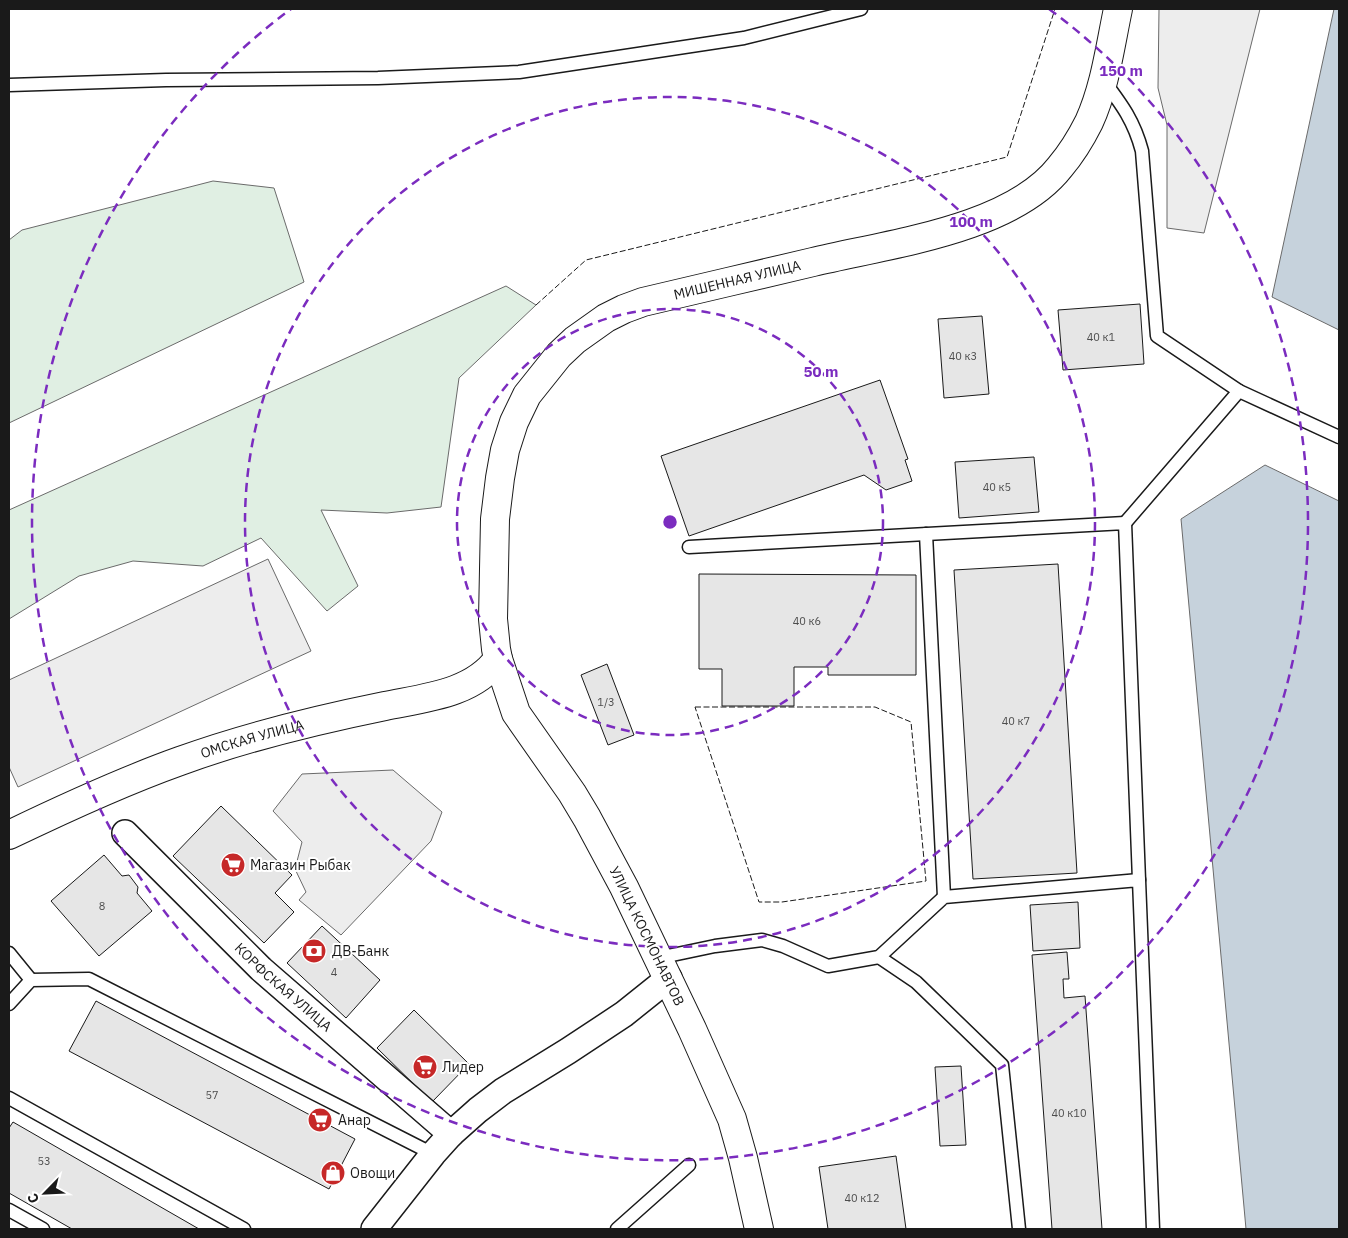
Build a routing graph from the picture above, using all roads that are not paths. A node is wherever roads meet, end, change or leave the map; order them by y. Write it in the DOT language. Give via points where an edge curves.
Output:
graph roads {
  1 [pos="861,9"];
  2 [pos="1118,9"];
  3 [pos="1103,80"];
  4 [pos="9,85"];
  5 [pos="1240,391"];
  6 [pos="1339,437"];
  7 [pos="1125,523"];
  8 [pos="926,534"];
  9 [pos="689,547"];
  10 [pos="498,659"];
  11 [pos="125,833"];
  12 [pos="9,835"];
  13 [pos="1139,880"];
  14 [pos="944,896"];
  15 [pos="9,953"];
  16 [pos="879,957"];
  17 [pos="663,968"];
  18 [pos="31,980"];
  19 [pos="9,1004"];
  20 [pos="9,1098"];
  21 [pos="451,1134"];
  22 [pos="433,1154"];
  23 [pos="689,1165"];
  24 [pos="9,1210"];
  25 [pos="43,1229"];
  26 [pos="244,1229"];
  27 [pos="374,1229"];
  28 [pos="617,1229"];
  29 [pos="759,1229"];
  30 [pos="1019,1229"];
  31 [pos="1154,1229"];
  1 -- 4 [label="lane" via="744,38 519,72"];
  2 -- 3 [label="main road, МИШЕННАЯ УЛИЦА"];
  3 -- 5 [label="lane" via="1127,113 1142,151 1157,336"];
  3 -- 10 [label="main road, МИШЕННАЯ УЛИЦА" via="1088,123 1073,150 1040,188 1018,203 981,220 929,236 643,302 606,318 559,355 527,395 505,450 495,519 493,619"];
  5 -- 6 [label="lane"];
  5 -- 7 [label="lane"];
  7 -- 8 [label="lane"];
  7 -- 13 [label="lane"];
  8 -- 9 [label="lane"];
  8 -- 14 [label="lane"];
  10 -- 12 [label="main road, ОМСКАЯ УЛИЦА" via="462,688 240,741 125,782"];
  10 -- 17 [label="main road, УЛИЦА КОСМОНАВТОВ" via="516,713 587,818"];
  11 -- 21 [label="street, КОРФСКАЯ УЛИЦА" via="261,969"];
  13 -- 14 [label="lane"];
  13 -- 31 [label="lane"];
  14 -- 16 [label="lane"];
  15 -- 18 [label="lane"];
  16 -- 17 [label="lane" via="828,966 762,940 715,946"];
  16 -- 30 [label="lane" via="916,982 1002,1065"];
  17 -- 21 [label="street" via="624,1014 504,1091"];
  17 -- 29 [label="main road, УЛИЦА КОСМОНАВТОВ" via="732,1119"];
  18 -- 19 [label="lane"];
  18 -- 22 [label="lane" via="90,979"];
  20 -- 26 [label="lane"];
  21 -- 22 [label="street"];
  22 -- 27 [label="street"];
  23 -- 28 [label="lane"];
  24 -- 25 [label="lane"];
}
